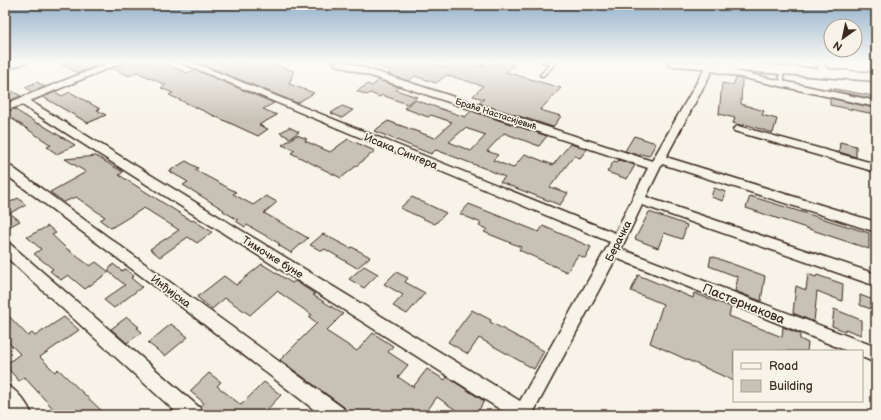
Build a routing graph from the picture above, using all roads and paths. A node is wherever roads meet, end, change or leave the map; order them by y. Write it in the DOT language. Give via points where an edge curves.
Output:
graph roads {
  1 [pos="71,82"];
  2 [pos="230,82"];
  3 [pos="399,82"];
  4 [pos="705,82"];
  5 [pos="774,82"];
  6 [pos="783,84"];
  7 [pos="23,101"];
  8 [pos="876,104"];
  9 [pos="5,108"];
  10 [pos="738,129"];
  11 [pos="657,163"];
  12 [pos="5,168"];
  13 [pos="876,168"];
  14 [pos="639,199"];
  15 [pos="876,227"];
  16 [pos="616,246"];
  17 [pos="5,248"];
  18 [pos="876,280"];
  19 [pos="876,355"];
  20 [pos="5,393"];
  21 [pos="523,414"];
  22 [pos="23,415"];
  23 [pos="193,415"];
  24 [pos="336,415"];
  1 -- 7 [label="street"];
  2 -- 16 [label="street, Исака Сингера"];
  3 -- 11 [label="street, Браће Настасијевић"];
  4 -- 11 [label="street, Берачка"];
  5 -- 6 [label="street"];
  6 -- 8 [label="street"];
  7 -- 9 [label="street"];
  7 -- 21 [label="street, Тимочке буне"];
  10 -- 13 [label="street"];
  11 -- 14 [label="street, Берачка"];
  11 -- 15 [label="street, Браће Настасијевић"];
  12 -- 24 [label="street, Инђијска"];
  14 -- 16 [label="street, Берачка"];
  14 -- 18 [label="street"];
  16 -- 19 [label="street, Пастернакова"];
  16 -- 21 [label="street, Берачка"];
  17 -- 23 [label="street"];
  20 -- 22 [label="street"];
}
